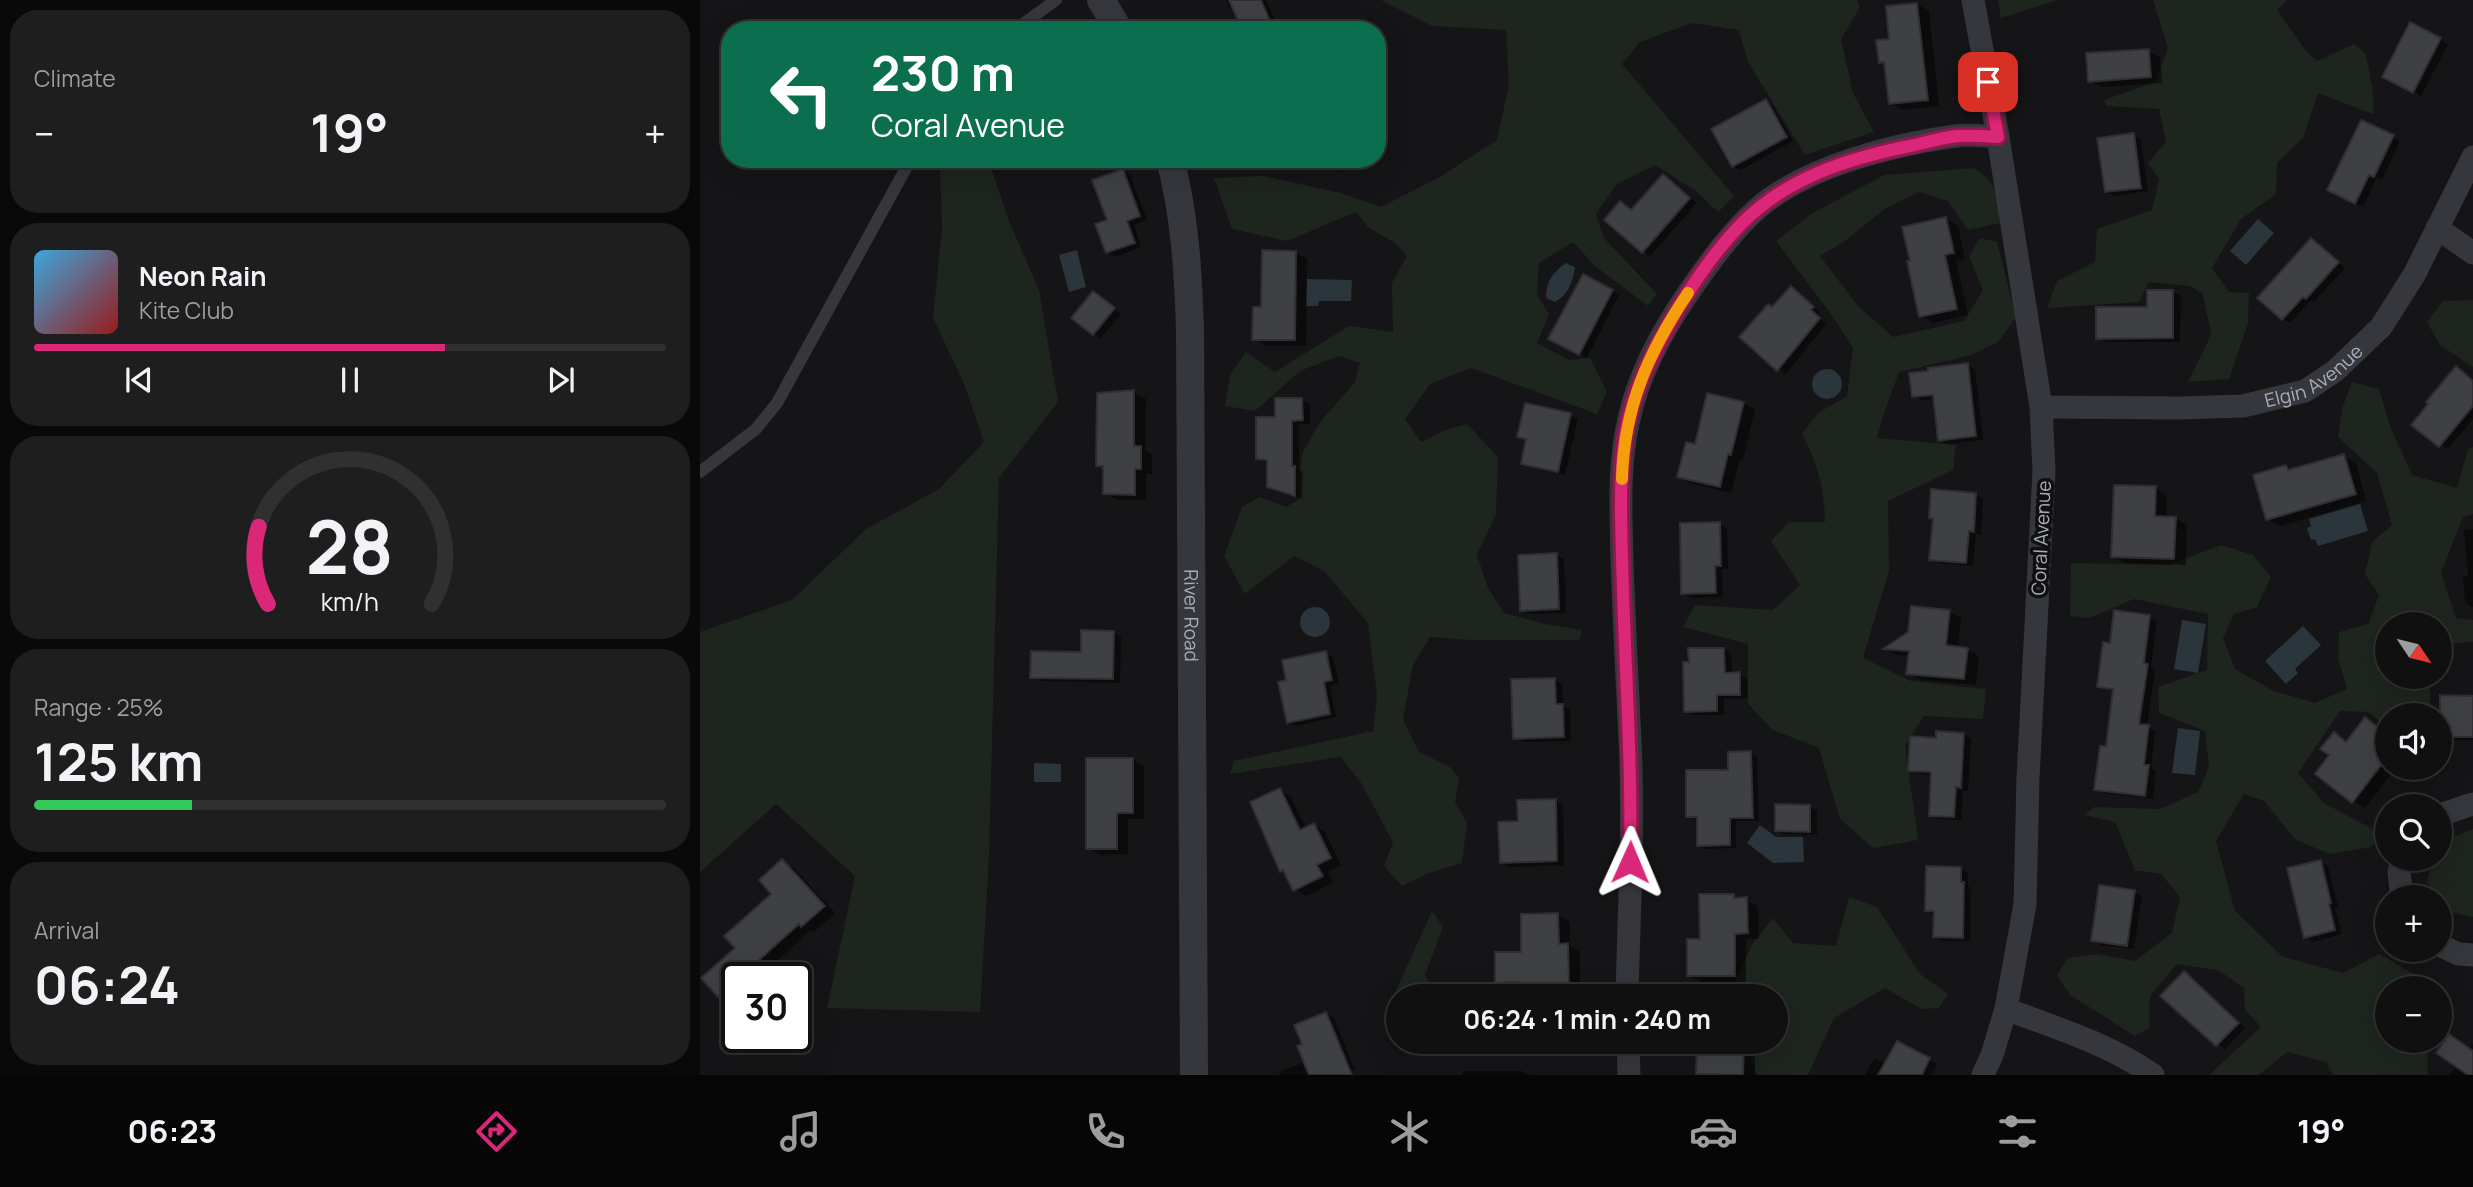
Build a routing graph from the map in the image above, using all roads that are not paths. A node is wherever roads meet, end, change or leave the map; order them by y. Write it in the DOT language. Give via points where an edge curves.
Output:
graph roads {
  1 [pos="1056,0"];
  2 [pos="1101,0"];
  3 [pos="1973,0"];
  4 [pos="1027,21"];
  5 [pos="1114,21"];
  6 [pos="1998,137"];
  7 [pos="2473,157"];
  8 [pos="906,168"];
  9 [pos="1172,168"];
  10 [pos="2437,228"];
  11 [pos="2473,253"];
  12 [pos="2041,407"];
  13 [pos="700,472"];
  14 [pos="2473,804"];
  15 [pos="2452,811"];
  16 [pos="2452,951"];
  17 [pos="2473,955"];
  18 [pos="1627,984"];
  19 [pos="2006,1009"];
  20 [pos="1628,1054"];
  21 [pos="1194,1075"];
  22 [pos="1629,1075"];
  23 [pos="1983,1075"];
  24 [pos="2153,1075"];
  1 -- 4 [label="lane"];
  2 -- 5 [label="street"];
  3 -- 6 [label="street, Coral Avenue"];
  6 -- 12 [label="street, Coral Avenue"];
  6 -- 18 [label="street" via="1957,136 1866,155 1782,191 1757,209 1714,256 1647,362 1623,454 1630,782"];
  7 -- 10 [label="street, Elgin Avenue"];
  8 -- 13 [label="lane" via="777,403 756,429"];
  9 -- 21 [label="street, River Road" via="1187,253 1190,329"];
  10 -- 11 [label="street"];
  10 -- 12 [label="street, Elgin Avenue" via="2381,327 2335,371 2305,391 2243,406"];
  12 -- 19 [label="street, Coral Avenue" via="2043,506 2025,904"];
  14 -- 15 [label="street"];
  16 -- 17 [label="street"];
  19 -- 23 [label="street, Coral Avenue"];
  19 -- 24 [label="street" via="2092,1042"];
  20 -- 22 [label="street"];
}
